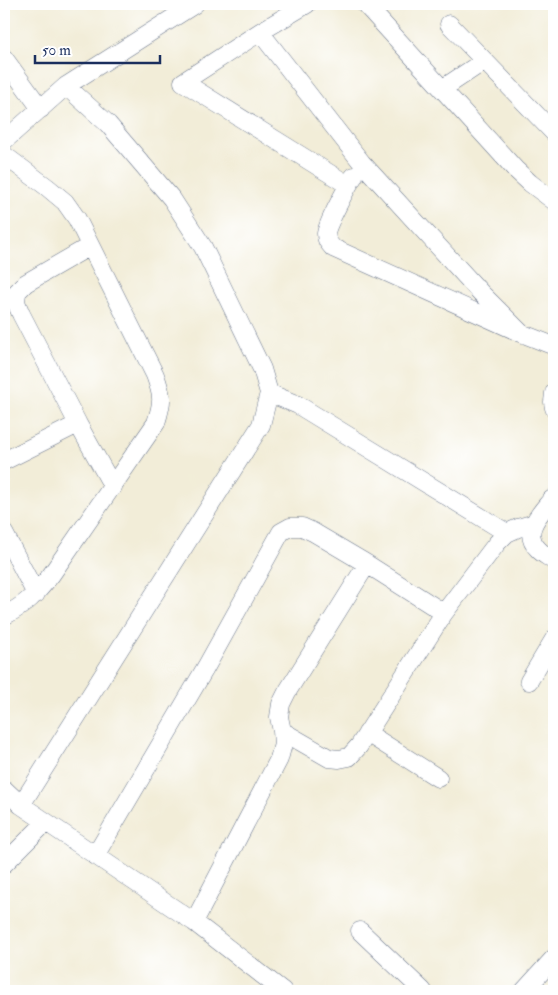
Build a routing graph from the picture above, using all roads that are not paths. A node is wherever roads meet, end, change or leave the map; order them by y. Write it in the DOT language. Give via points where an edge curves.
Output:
graph roads {
  1 [pos="194,4"];
  2 [pos="307,4"];
  3 [pos="365,4"];
  4 [pos="449,24"];
  5 [pos="260,32"];
  6 [pos="4,58"];
  7 [pos="484,61"];
  8 [pos="66,86"];
  9 [pos="442,88"];
  10 [pos="40,109"];
  11 [pos="554,133"];
  12 [pos="4,141"];
  13 [pos="4,156"];
  14 [pos="362,162"];
  15 [pos="348,185"];
  16 [pos="554,201"];
  17 [pos="90,246"];
  18 [pos="521,333"];
  19 [pos="554,346"];
  20 [pos="269,393"];
  21 [pos="554,393"];
  22 [pos="554,408"];
  23 [pos="78,424"];
  24 [pos="4,461"];
  25 [pos="113,487"];
  26 [pos="554,498"];
  27 [pos="532,524"];
  28 [pos="507,533"];
  29 [pos="4,534"];
  30 [pos="554,561"];
  31 [pos="367,564"];
  32 [pos="36,594"];
  33 [pos="444,613"];
  34 [pos="4,616"];
  35 [pos="554,639"];
  36 [pos="529,681"];
  37 [pos="282,731"];
  38 [pos="367,734"];
  39 [pos="438,778"];
  40 [pos="4,789"];
  41 [pos="20,805"];
  42 [pos="46,822"];
  43 [pos="95,856"];
  44 [pos="4,864"];
  45 [pos="194,922"];
  46 [pos="360,931"];
  47 [pos="554,958"];
  48 [pos="283,991"];
  49 [pos="423,991"];
  50 [pos="524,991"];
  1 -- 8 [label="street"];
  2 -- 5 [label="street"];
  3 -- 9 [label="street"];
  4 -- 7 [label="street"];
  5 -- 14 [label="street"];
  5 -- 15 [label="street" via="183,82"];
  6 -- 10 [label="street"];
  7 -- 9 [label="street"];
  7 -- 11 [label="street"];
  8 -- 10 [label="street"];
  8 -- 20 [label="street" via="108,124 187,220 262,369"];
  9 -- 16 [label="street" via="515,169"];
  10 -- 12 [label="street"];
  13 -- 17 [label="street" via="65,202"];
  14 -- 15 [label="street"];
  14 -- 18 [label="street"];
  15 -- 18 [label="street" via="326,231 327,241 333,248"];
  17 -- 23 [label="street" via="26,283 17,292 16,302"];
  17 -- 25 [label="street" via="161,392 156,423"];
  18 -- 19 [label="street"];
  20 -- 28 [label="street" via="298,405"];
  20 -- 41 [label="street" via="261,425"];
  21 -- 22 [label="street"];
  23 -- 24 [label="street"];
  23 -- 25 [label="street"];
  25 -- 32 [label="street"];
  26 -- 27 [label="street"];
  27 -- 28 [label="street"];
  27 -- 30 [label="street" via="531,537 537,548"];
  28 -- 33 [label="street"];
  29 -- 32 [label="street"];
  31 -- 33 [label="street"];
  31 -- 37 [label="street" via="287,692 279,717"];
  31 -- 43 [label="street" via="302,527 290,527 281,532 206,668"];
  32 -- 34 [label="street" via="23,606"];
  33 -- 38 [label="street"];
  35 -- 36 [label="street"];
  37 -- 38 [label="street" via="329,758 339,759 349,757"];
  37 -- 45 [label="street" via="279,759"];
  38 -- 39 [label="street"];
  40 -- 41 [label="street"];
  41 -- 42 [label="street"];
  42 -- 43 [label="street"];
  42 -- 44 [label="street"];
  43 -- 45 [label="street"];
  45 -- 48 [label="street"];
  46 -- 49 [label="street"];
  47 -- 50 [label="street"];
}
